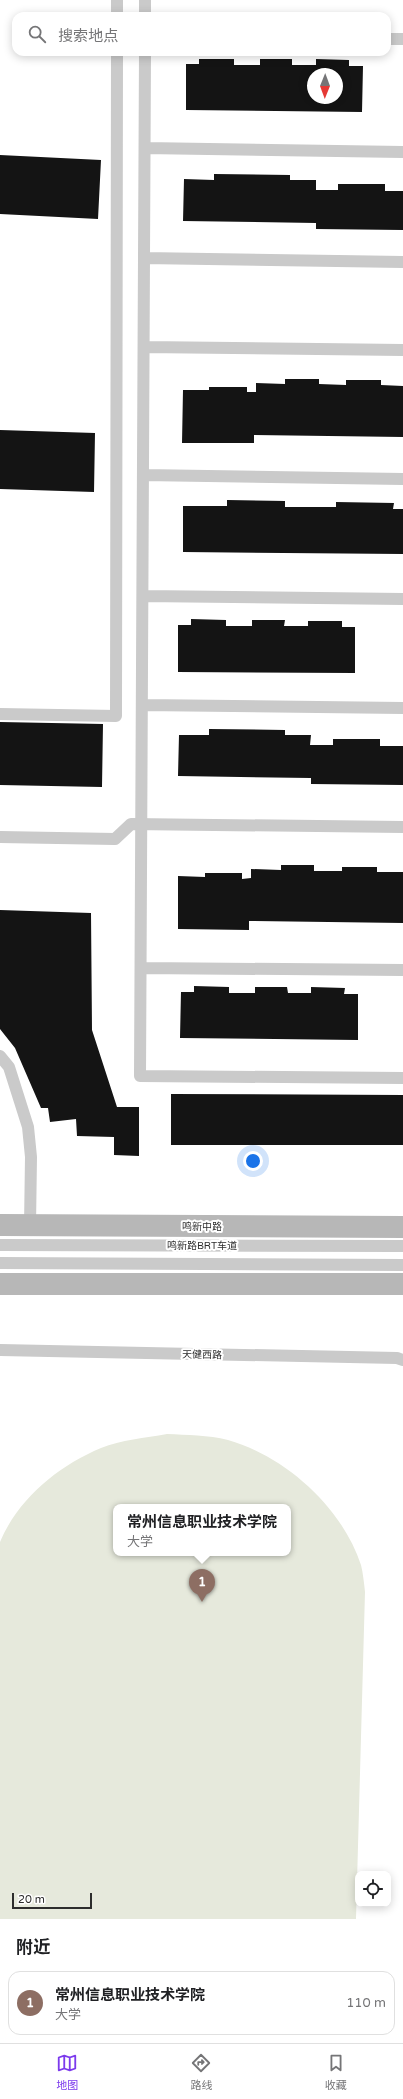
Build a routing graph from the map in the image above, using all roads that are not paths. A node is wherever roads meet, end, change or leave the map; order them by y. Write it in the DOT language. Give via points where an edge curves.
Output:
graph roads {
  1 [pos="117,0"];
  2 [pos="145,0"];
  3 [pos="117,12"];
  4 [pos="145,12"];
  5 [pos="391,39"];
  6 [pos="403,39"];
  7 [pos="117,56"];
  8 [pos="145,56"];
  9 [pos="145,148"];
  10 [pos="403,152"];
  11 [pos="144,258"];
  12 [pos="403,262"];
  13 [pos="144,347"];
  14 [pos="403,350"];
  15 [pos="143,475"];
  16 [pos="403,479"];
  17 [pos="143,596"];
  18 [pos="403,599"];
  19 [pos="142,705"];
  20 [pos="403,708"];
  21 [pos="0,714"];
  22 [pos="142,824"];
  23 [pos="403,827"];
  24 [pos="0,837"];
  25 [pos="141,968"];
  26 [pos="403,970"];
  27 [pos="0,1056"];
  28 [pos="403,1078"];
  29 [pos="0,1225"];
  30 [pos="30,1226"];
  31 [pos="403,1227"];
  32 [pos="0,1245"];
  33 [pos="403,1246"];
  34 [pos="0,1264"];
  35 [pos="403,1265"];
  36 [pos="0,1284"];
  37 [pos="403,1284"];
  38 [pos="0,1350"];
  39 [pos="403,1360"];
  1 -- 3 [label="lane"];
  2 -- 4 [label="lane"];
  5 -- 6 [label="lane"];
  7 -- 21 [label="lane" via="116,716"];
  8 -- 9 [label="lane"];
  9 -- 10 [label="lane"];
  9 -- 11 [label="lane"];
  11 -- 12 [label="lane"];
  11 -- 13 [label="lane"];
  13 -- 14 [label="lane"];
  13 -- 15 [label="lane"];
  15 -- 16 [label="lane"];
  15 -- 17 [label="lane"];
  17 -- 18 [label="lane"];
  17 -- 19 [label="lane"];
  19 -- 20 [label="lane"];
  19 -- 22 [label="lane"];
  22 -- 23 [label="lane"];
  22 -- 24 [label="lane" via="131,824 115,839"];
  22 -- 25 [label="lane"];
  25 -- 26 [label="lane"];
  25 -- 28 [label="lane" via="140,1076"];
  27 -- 30 [label="lane" via="9,1067 28,1127 31,1157"];
  29 -- 30 [label="main road, 鸣新中路"];
  30 -- 31 [label="main road, 鸣新中路"];
  32 -- 33 [label="lane, 鸣新路BRT车道"];
  34 -- 35 [label="lane, 鸣新路BRT车道"];
  36 -- 37 [label="main road"];
  38 -- 39 [label="lane, 天健西路" via="294,1355"];
}
